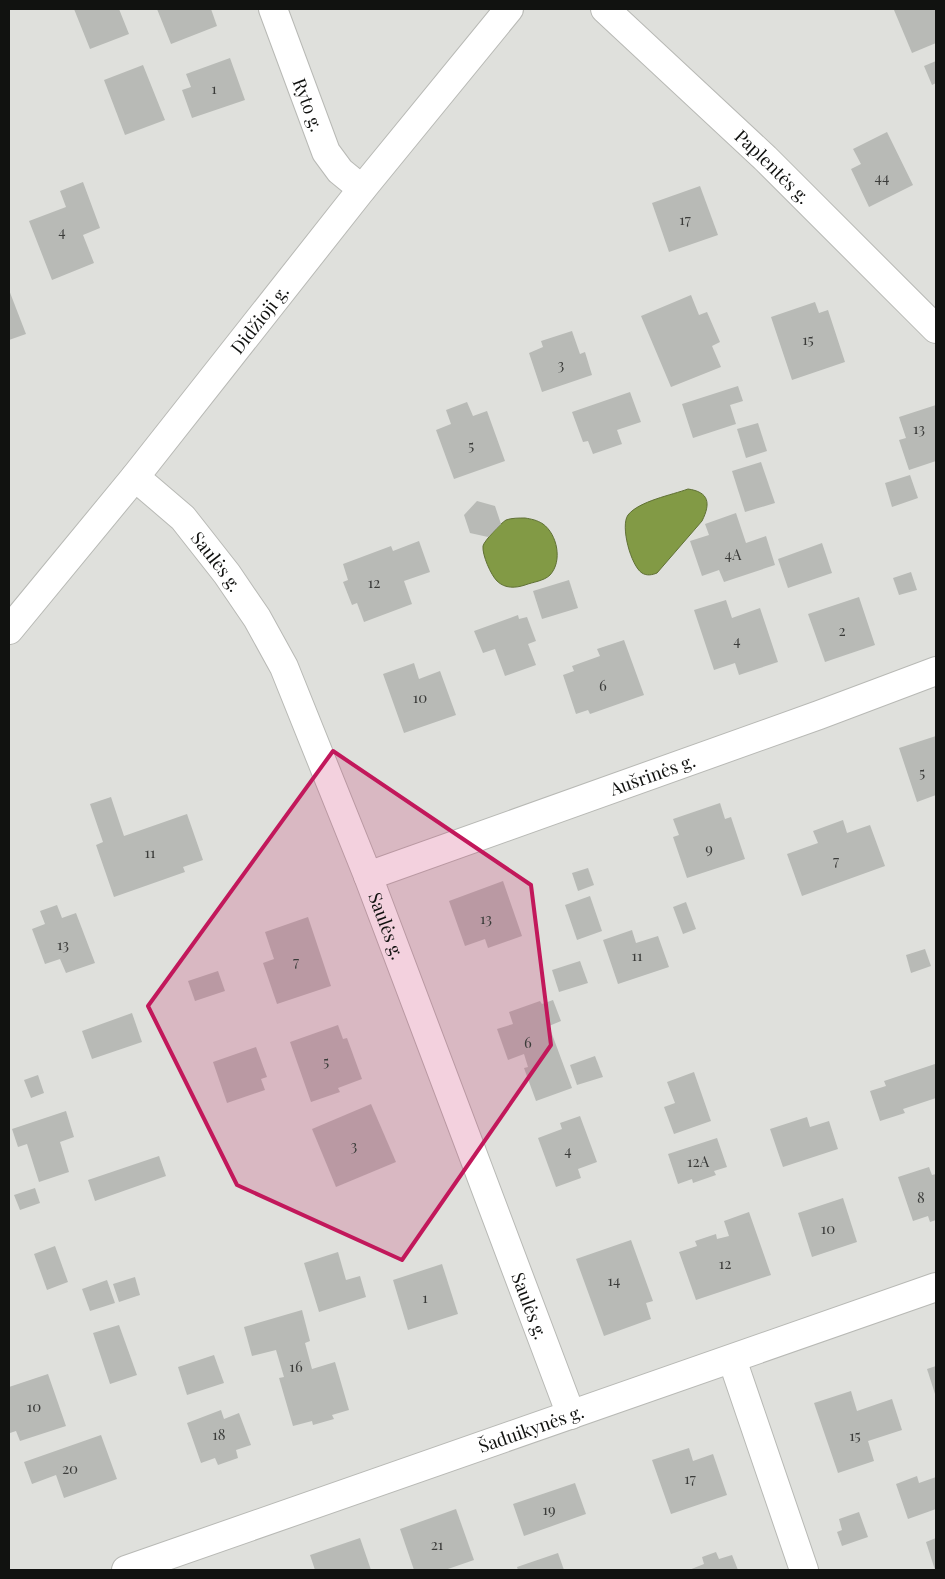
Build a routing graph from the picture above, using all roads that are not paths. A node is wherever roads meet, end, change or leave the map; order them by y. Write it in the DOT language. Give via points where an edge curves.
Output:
graph roads {
  1 [pos="273,9"];
  2 [pos="509,9"];
  3 [pos="605,9"];
  4 [pos="362,189"];
  5 [pos="936,329"];
  6 [pos="135,477"];
  7 [pos="10,626"];
  8 [pos="936,671"];
  9 [pos="368,876"];
  10 [pos="936,1287"];
  11 [pos="732,1359"];
  12 [pos="571,1415"];
  13 [pos="126,1570"];
  14 [pos="804,1570"];
  1 -- 4 [label="street, Ryto g." via="326,152 340,171"];
  2 -- 4 [label="street, Didžioji g."];
  3 -- 5 [label="street, Paplentės g." via="765,158"];
  4 -- 6 [label="street, Didžioji g."];
  6 -- 7 [label="street, Didžioji g."];
  6 -- 9 [label="street, Saulės g." via="183,518 257,618 284,666"];
  8 -- 9 [label="street, Aušrinės g."];
  9 -- 12 [label="street, Saulės g."];
  10 -- 11 [label="street, Šaduikynės g."];
  11 -- 12 [label="street, Šaduikynės g."];
  11 -- 14 [label="street"];
  12 -- 13 [label="street, Šaduikynės g."];
}
